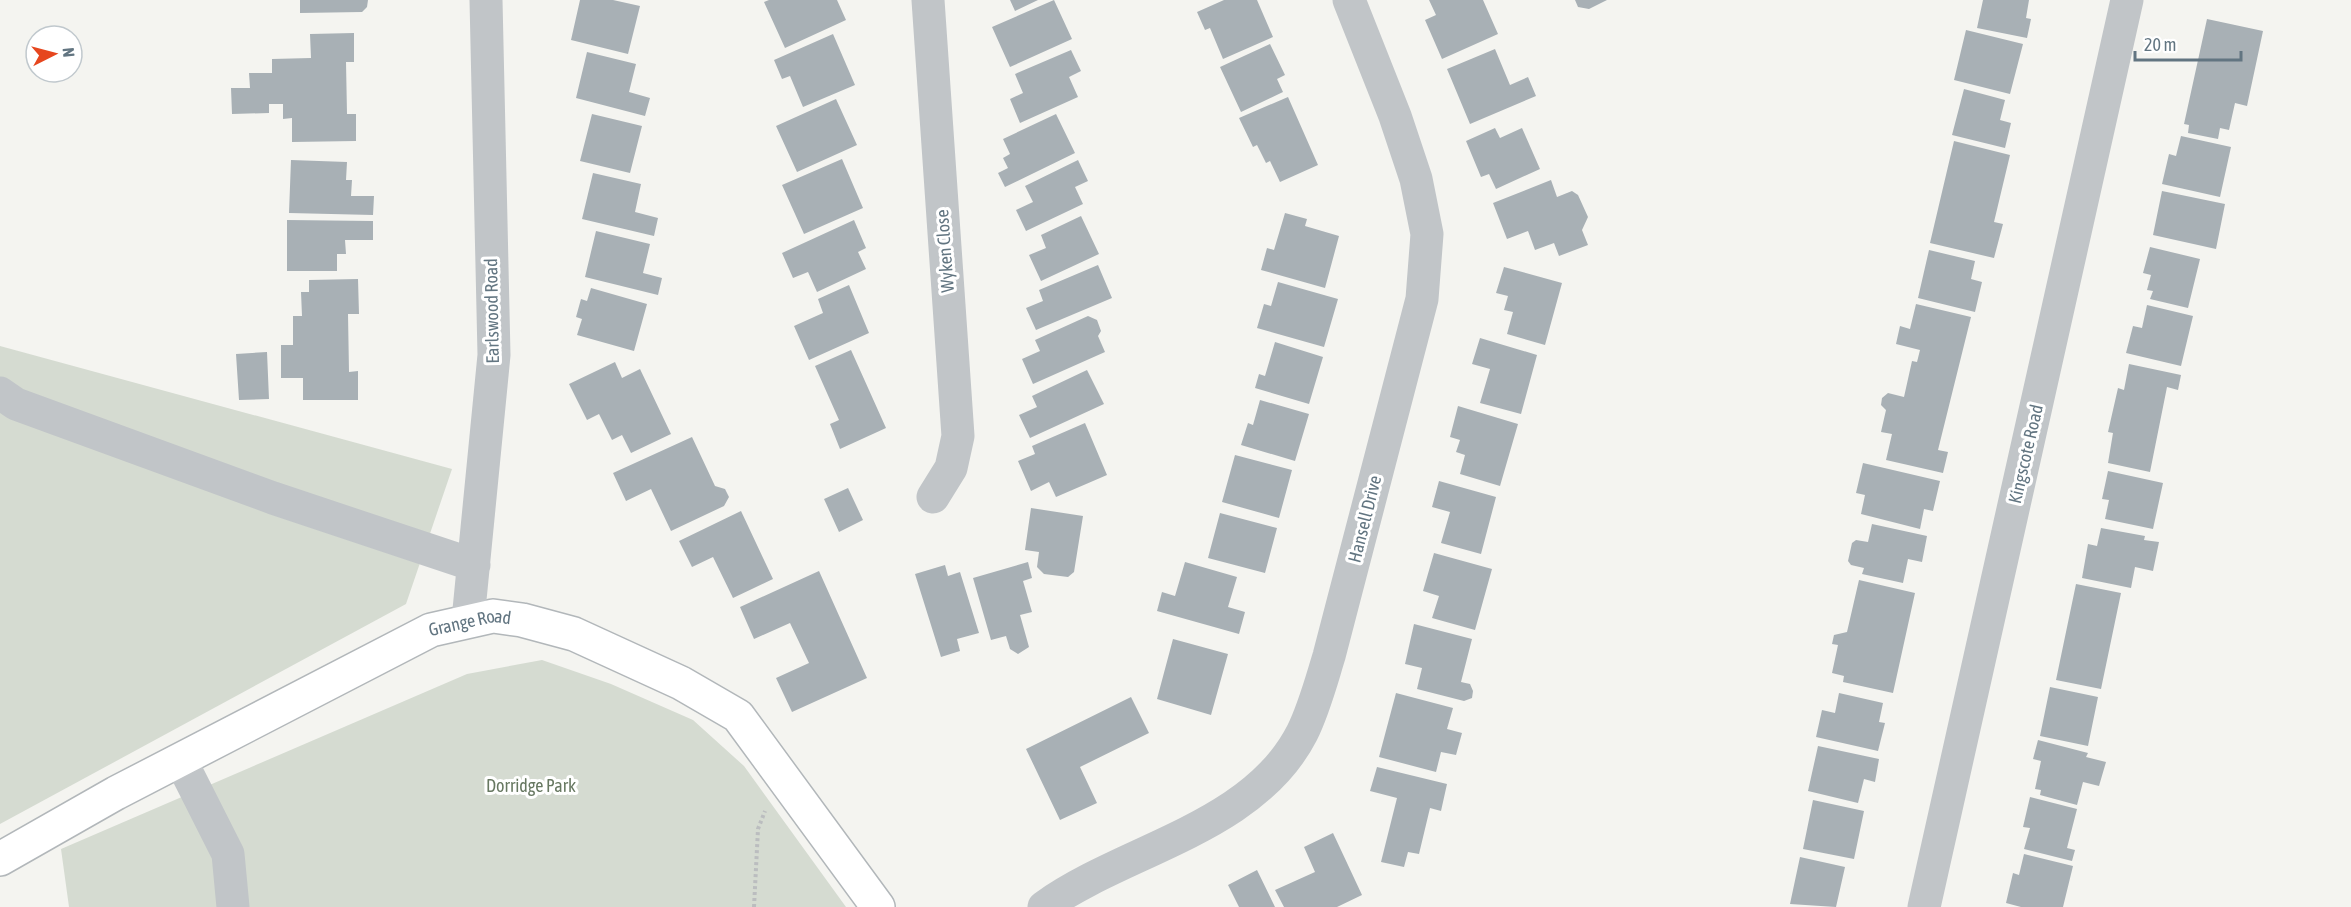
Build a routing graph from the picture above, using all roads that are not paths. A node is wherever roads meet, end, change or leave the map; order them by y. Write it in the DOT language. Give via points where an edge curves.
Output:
graph roads {
  1 [pos="486,0"];
  2 [pos="928,0"];
  3 [pos="1349,0"];
  4 [pos="2127,0"];
  5 [pos="0,393"];
  6 [pos="933,497"];
  7 [pos="474,565"];
  8 [pos="468,620"];
  9 [pos="181,761"];
  10 [pos="0,859"];
  11 [pos="233,907"];
  12 [pos="878,907"];
  13 [pos="1044,907"];
  14 [pos="1924,907"];
  1 -- 7 [label="street, Earlswood Road" via="494,355"];
  2 -- 6 [label="street, Wyken Close" via="958,436 951,468"];
  3 -- 13 [label="street, Hansell Drive" via="1395,116 1416,180 1427,234 1422,299 1329,656 1311,711 1290,751 1236,807"];
  4 -- 14 [label="street, Kingscote Road"];
  5 -- 7 [label="street" via="16,404 261,494"];
  7 -- 8 [label="street, Earlswood Road"];
  8 -- 9 [label="main road, Grange Road" via="431,630"];
  8 -- 12 [label="main road, Grange Road" via="493,616 574,634 681,682 738,716"];
  9 -- 10 [label="main road, Grange Road"];
  9 -- 11 [label="street" via="228,854"];
}
